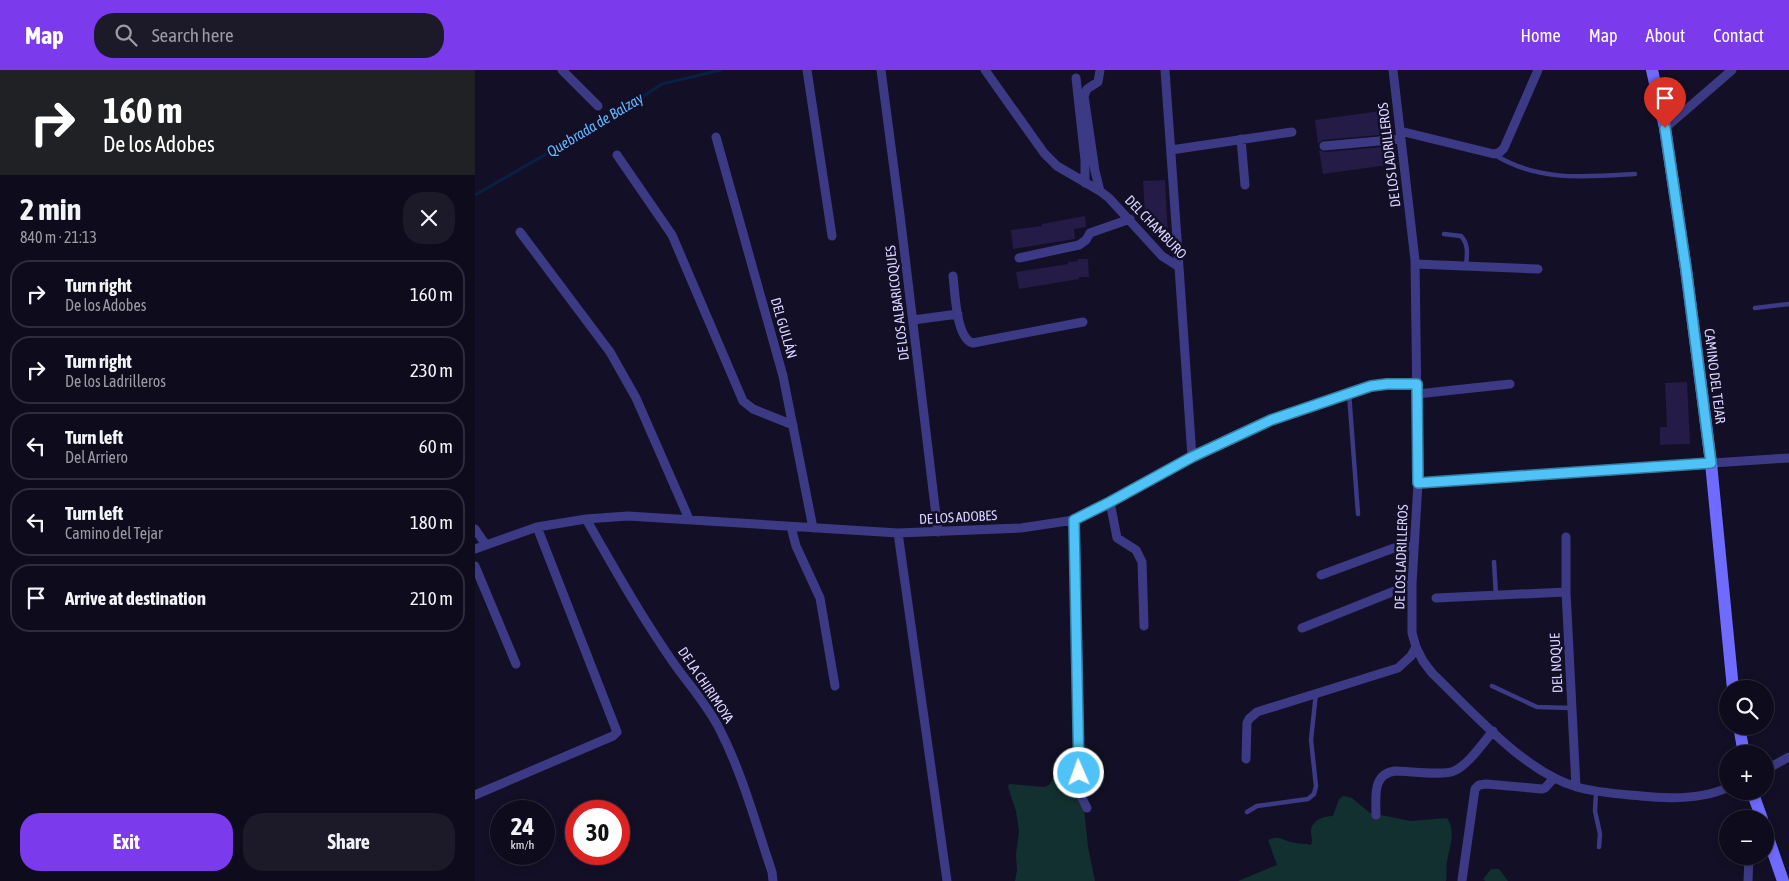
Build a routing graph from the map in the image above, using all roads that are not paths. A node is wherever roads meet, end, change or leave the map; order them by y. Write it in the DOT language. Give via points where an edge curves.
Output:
graph roads {
  1 [pos="562,70"];
  2 [pos="807,70"];
  3 [pos="881,70"];
  4 [pos="985,70"];
  5 [pos="1100,70"];
  6 [pos="1165,70"];
  7 [pos="1393,70"];
  8 [pos="1538,70"];
  9 [pos="1653,70"];
  10 [pos="1732,70"];
  11 [pos="1076,78"];
  12 [pos="598,106"];
  13 [pos="1665,128"];
  14 [pos="1292,132"];
  15 [pos="1400,135"];
  16 [pos="716,137"];
  17 [pos="1241,140"];
  18 [pos="1324,146"];
  19 [pos="1171,150"];
  20 [pos="1494,154"];
  21 [pos="617,155"];
  22 [pos="1635,174"];
  23 [pos="1085,183"];
  24 [pos="1245,185"];
  25 [pos="1100,191"];
  26 [pos="1130,219"];
  27 [pos="520,232"];
  28 [pos="1444,234"];
  29 [pos="832,236"];
  30 [pos="1019,258"];
  31 [pos="1415,264"];
  32 [pos="1466,266"];
  33 [pos="1179,267"];
  34 [pos="1538,270"];
  35 [pos="953,276"];
  36 [pos="1789,304"];
  37 [pos="1755,308"];
  38 [pos="958,314"];
  39 [pos="913,320"];
  40 [pos="1083,322"];
  41 [pos="1417,384"];
  42 [pos="1510,384"];
  43 [pos="1349,393"];
  44 [pos="1417,394"];
  45 [pos="793,425"];
  46 [pos="1192,457"];
  47 [pos="1789,458"];
  48 [pos="1711,463"];
  49 [pos="1418,483"];
  50 [pos="1110,502"];
  51 [pos="1358,514"];
  52 [pos="586,519"];
  53 [pos="689,519"];
  54 [pos="1074,520"];
  55 [pos="791,526"];
  56 [pos="537,527"];
  57 [pos="813,528"];
  58 [pos="475,529"];
  59 [pos="938,532"];
  60 [pos="898,533"];
  61 [pos="1566,537"];
  62 [pos="486,545"];
  63 [pos="1414,546"];
  64 [pos="475,549"];
  65 [pos="1494,562"];
  66 [pos="475,566"];
  67 [pos="1321,575"];
  68 [pos="1412,584"];
  69 [pos="1566,592"];
  70 [pos="1496,596"];
  71 [pos="1436,598"];
  72 [pos="1144,626"];
  73 [pos="1302,628"];
  74 [pos="1416,647"];
  75 [pos="516,664"];
  76 [pos="1732,680"];
  77 [pos="835,686"];
  78 [pos="1492,686"];
  79 [pos="1316,693"];
  80 [pos="1572,708"];
  81 [pos="1493,731"];
  82 [pos="1789,757"];
  83 [pos="1246,759"];
  84 [pos="1774,765"];
  85 [pos="1554,778"];
  86 [pos="1576,787"];
  87 [pos="1719,791"];
  88 [pos="1596,792"];
  89 [pos="475,795"];
  90 [pos="1755,800"];
  91 [pos="1757,806"];
  92 [pos="1087,808"];
  93 [pos="1756,810"];
  94 [pos="1759,810"];
  95 [pos="1247,812"];
  96 [pos="1376,814"];
  97 [pos="1599,847"];
  98 [pos="1774,855"];
  99 [pos="1749,865"];
  100 [pos="1462,880"];
  101 [pos="773,881"];
  102 [pos="947,881"];
  103 [pos="1748,881"];
  104 [pos="1783,881"];
  1 -- 12 [label="street"];
  2 -- 29 [label="street"];
  3 -- 39 [label="street, DE LOS ALBARICOQUES"];
  4 -- 23 [label="street, DEL CHAMBURO" via="1044,153 1057,166"];
  5 -- 25 [label="street" via="1098,82 1087,89 1084,96"];
  6 -- 19 [label="street"];
  7 -- 15 [label="street, DE LOS LADRILLEROS"];
  8 -- 20 [label="street" via="1504,148"];
  9 -- 13 [label="street, CAMINO DEL TEJAR"];
  10 -- 13 [label="street"];
  11 -- 23 [label="street"];
  13 -- 48 [label="street, CAMINO DEL TEJAR"];
  14 -- 17 [label="street"];
  15 -- 18 [label="street"];
  15 -- 20 [label="street"];
  15 -- 31 [label="street, DE LOS LADRILLEROS"];
  16 -- 45 [label="street, DEL GULLÁN" via="783,376"];
  17 -- 19 [label="street"];
  17 -- 24 [label="street"];
  19 -- 33 [label="street"];
  20 -- 22 [label="lane" via="1524,169 1573,177"];
  21 -- 45 [label="street" via="672,235 743,401 753,409"];
  23 -- 25 [label="street, DEL CHAMBURO"];
  25 -- 26 [label="street, DEL CHAMBURO"];
  26 -- 30 [label="street" via="1090,233 1079,245"];
  26 -- 33 [label="street, DEL CHAMBURO" via="1162,256"];
  27 -- 53 [label="street" via="610,352 636,398"];
  28 -- 32 [label="lane" via="1461,236 1466,242"];
  31 -- 32 [label="street"];
  31 -- 41 [label="street, DE LOS LADRILLEROS"];
  32 -- 34 [label="street"];
  33 -- 46 [label="street, DEL CHAMBURO"];
  35 -- 38 [label="street"];
  36 -- 37 [label="lane"];
  38 -- 39 [label="street"];
  38 -- 40 [label="street" via="965,338 973,343"];
  39 -- 59 [label="street, DE LOS ALBARICOQUES"];
  41 -- 43 [label="street, DE LOS ADOBES" via="1379,385"];
  41 -- 44 [label="street, DE LOS LADRILLEROS"];
  42 -- 44 [label="street"];
  43 -- 46 [label="street, DE LOS ADOBES" via="1271,420"];
  43 -- 51 [label="lane"];
  44 -- 49 [label="street, DE LOS LADRILLEROS"];
  45 -- 57 [label="street, DEL GULLÁN"];
  46 -- 50 [label="street, DE LOS ADOBES"];
  47 -- 48 [label="street"];
  48 -- 49 [label="street"];
  48 -- 76 [label="street, CAMINO DEL TEJAR"];
  49 -- 63 [label="street, DE LOS LADRILLEROS"];
  50 -- 54 [label="street, DE LOS ADOBES"];
  50 -- 72 [label="street" via="1117,538 1136,550 1142,562"];
  52 -- 53 [label="street, DE LOS ADOBES" via="627,516"];
  52 -- 56 [label="street, DE LOS ADOBES"];
  52 -- 101 [label="street, DE LA CHIRIMOYA" via="642,614 719,728 738,773"];
  53 -- 55 [label="street, DE LOS ADOBES"];
  54 -- 59 [label="street, DE LOS ADOBES" via="1021,528"];
  54 -- 92 [label="street" via="1078,758 1082,798"];
  55 -- 57 [label="street, DE LOS ADOBES"];
  55 -- 77 [label="street" via="796,546 821,598"];
  56 -- 62 [label="street, DE LOS ADOBES"];
  56 -- 89 [label="street" via="617,732"];
  57 -- 60 [label="street, DE LOS ADOBES"];
  58 -- 62 [label="street"];
  59 -- 60 [label="street, DE LOS ADOBES"];
  60 -- 102 [label="street"];
  61 -- 69 [label="street, DEL NOQUE"];
  62 -- 64 [label="street, DE LOS ADOBES"];
  63 -- 67 [label="street" via="1393,548"];
  63 -- 68 [label="street, DE LOS LADRILLEROS"];
  65 -- 70 [label="lane"];
  66 -- 75 [label="street"];
  68 -- 73 [label="street"];
  68 -- 74 [label="street, DE LOS LADRILLEROS"];
  69 -- 70 [label="street"];
  69 -- 80 [label="street, DEL NOQUE"];
  70 -- 71 [label="street"];
  74 -- 79 [label="street" via="1397,668"];
  74 -- 81 [label="street, DE LOS LADRILLEROS" via="1433,673"];
  78 -- 80 [label="lane" via="1537,707"];
  79 -- 83 [label="street" via="1252,715 1247,723"];
  79 -- 95 [label="lane" via="1311,740 1314,794 1308,799 1257,806"];
  80 -- 86 [label="street, DEL NOQUE"];
  81 -- 85 [label="street, DE LOS LADRILLEROS" via="1519,755"];
  81 -- 96 [label="street" via="1455,770 1446,773 1395,771 1381,776 1377,783"];
  82 -- 84 [label="street"];
  85 -- 86 [label="street, DE LOS LADRILLEROS"];
  85 -- 100 [label="street" via="1542,789 1479,785 1475,790"];
  86 -- 88 [label="street, DE LOS LADRILLEROS"];
  87 -- 88 [label="street, DE LOS LADRILLEROS" via="1688,797 1651,798"];
  88 -- 97 [label="lane" via="1595,811 1601,834"];
  90 -- 91 [label="street"];
  91 -- 93 [label="street"];
  91 -- 94 [label="street"];
  98 -- 104 [label="street"];
  99 -- 103 [label="street"];
}
